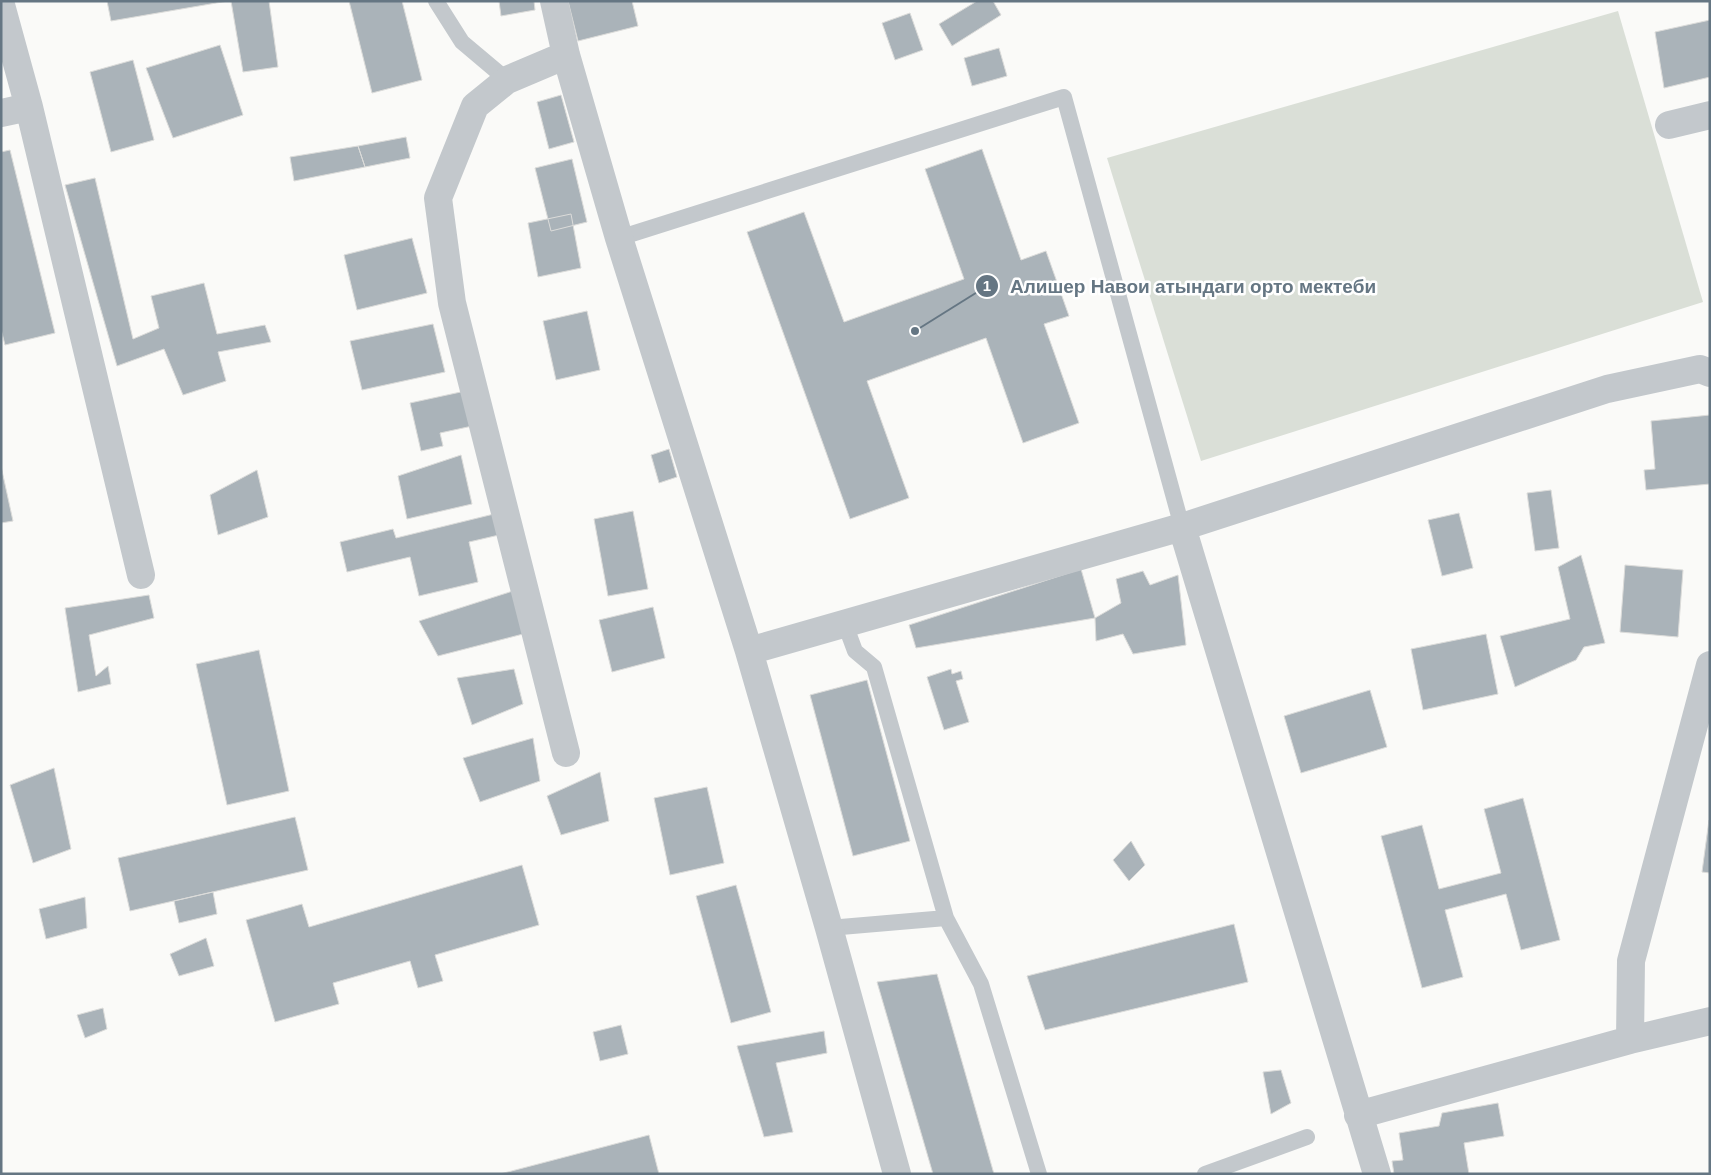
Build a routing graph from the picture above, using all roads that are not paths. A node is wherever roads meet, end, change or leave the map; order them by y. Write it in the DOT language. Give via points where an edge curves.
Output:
graph roads {
  1 [pos="436,1"];
  2 [pos="554,1"];
  3 [pos="1,5"];
  4 [pos="566,55"];
  5 [pos="507,80"];
  6 [pos="29,107"];
  7 [pos="1,113"];
  8 [pos="1710,115"];
  9 [pos="1669,124"];
  10 [pos="620,238"];
  11 [pos="1710,373"];
  12 [pos="1182,527"];
  13 [pos="141,576"];
  14 [pos="845,624"];
  15 [pos="749,651"];
  16 [pos="1710,665"];
  17 [pos="566,753"];
  18 [pos="946,918"];
  19 [pos="829,928"];
  20 [pos="1710,1021"];
  21 [pos="1630,1040"];
  22 [pos="1358,1115"];
  23 [pos="1307,1137"];
  24 [pos="897,1174"];
  25 [pos="1039,1174"];
  26 [pos="1205,1174"];
  27 [pos="1376,1174"];
  1 -- 5 [label="lane" via="462,42"];
  2 -- 4 [label="street"];
  3 -- 6 [label="street"];
  4 -- 5 [label="street"];
  4 -- 10 [label="street"];
  5 -- 17 [label="street" via="475,106 438,198 452,303"];
  6 -- 7 [label="street"];
  6 -- 13 [label="street"];
  8 -- 9 [label="street"];
  10 -- 12 [label="lane" via="1064,97"];
  10 -- 15 [label="street"];
  11 -- 12 [label="street" via="1700,370 1608,389"];
  12 -- 14 [label="street"];
  12 -- 22 [label="street"];
  14 -- 15 [label="street"];
  14 -- 18 [label="lane" via="856,651 874,667"];
  15 -- 19 [label="street"];
  16 -- 21 [label="street" via="1631,961"];
  18 -- 19 [label="lane"];
  18 -- 25 [label="lane" via="981,984"];
  19 -- 24 [label="street"];
  20 -- 21 [label="street"];
  21 -- 22 [label="street"];
  22 -- 27 [label="street"];
  23 -- 26 [label="lane"];
}
